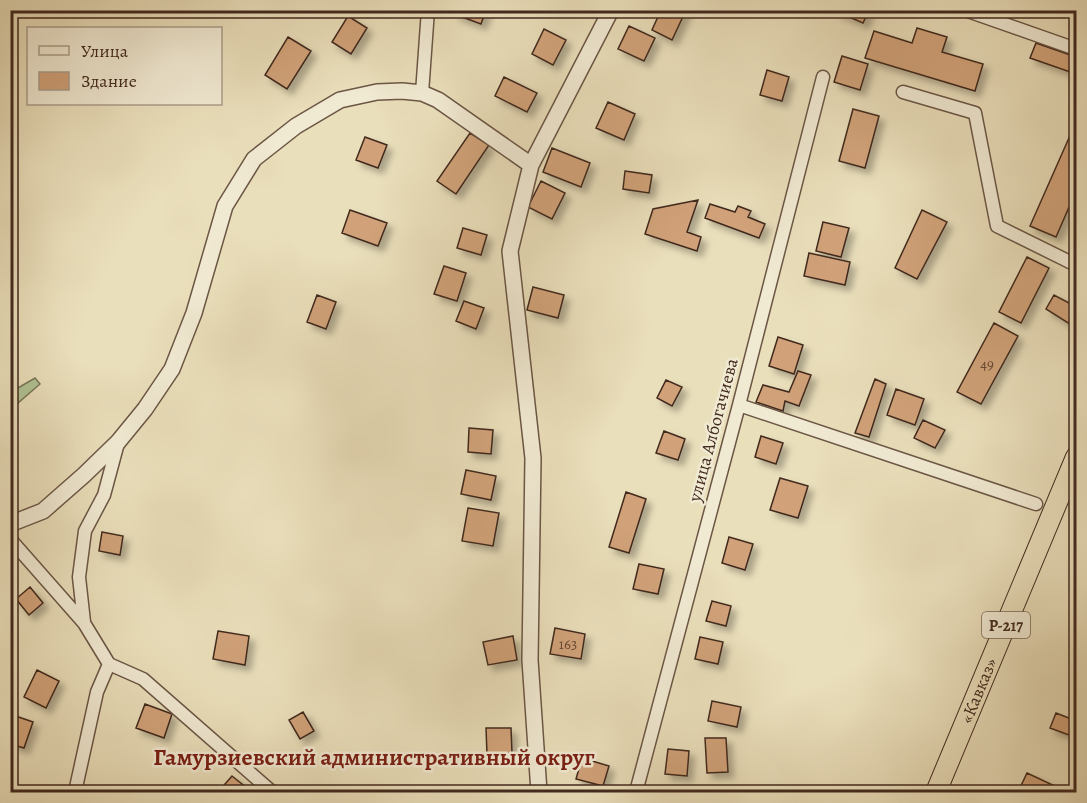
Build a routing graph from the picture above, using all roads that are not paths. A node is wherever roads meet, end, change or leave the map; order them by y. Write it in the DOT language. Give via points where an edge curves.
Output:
graph roads {
  1 [pos="418,10"];
  2 [pos="611,10"];
  3 [pos="965,10"];
  4 [pos="427,16"];
  5 [pos="1077,49"];
  6 [pos="823,77"];
  7 [pos="903,92"];
  8 [pos="422,93"];
  9 [pos="531,165"];
  10 [pos="1077,266"];
  11 [pos="739,405"];
  12 [pos="118,442"];
  13 [pos="1077,457"];
  14 [pos="1036,504"];
  15 [pos="10,524"];
  16 [pos="10,539"];
  17 [pos="84,623"];
  18 [pos="109,664"];
  19 [pos="75,792"];
  20 [pos="272,792"];
  21 [pos="538,792"];
  22 [pos="636,792"];
  23 [pos="936,792"];
  1 -- 4 [label="street"];
  2 -- 9 [label="street"];
  3 -- 5 [label="street"];
  4 -- 8 [label="street"];
  6 -- 11 [label="street, улица Албогачиева"];
  7 -- 10 [label="street" via="975,113 997,226"];
  8 -- 9 [label="street"];
  8 -- 12 [label="street" via="377,92 340,100 296,126 254,159 225,206 194,313 172,369"];
  9 -- 21 [label="street" via="510,251 533,458 530,660"];
  11 -- 14 [label="street"];
  11 -- 22 [label="street, улица Албогачиева"];
  12 -- 15 [label="street" via="43,511"];
  12 -- 17 [label="street" via="104,495 85,531 79,577"];
  13 -- 23 [label="highway, «Кавказ» / Р-217"];
  16 -- 17 [label="street"];
  17 -- 18 [label="street"];
  18 -- 19 [label="street" via="97,692"];
  18 -- 20 [label="street" via="142,679"];
}
